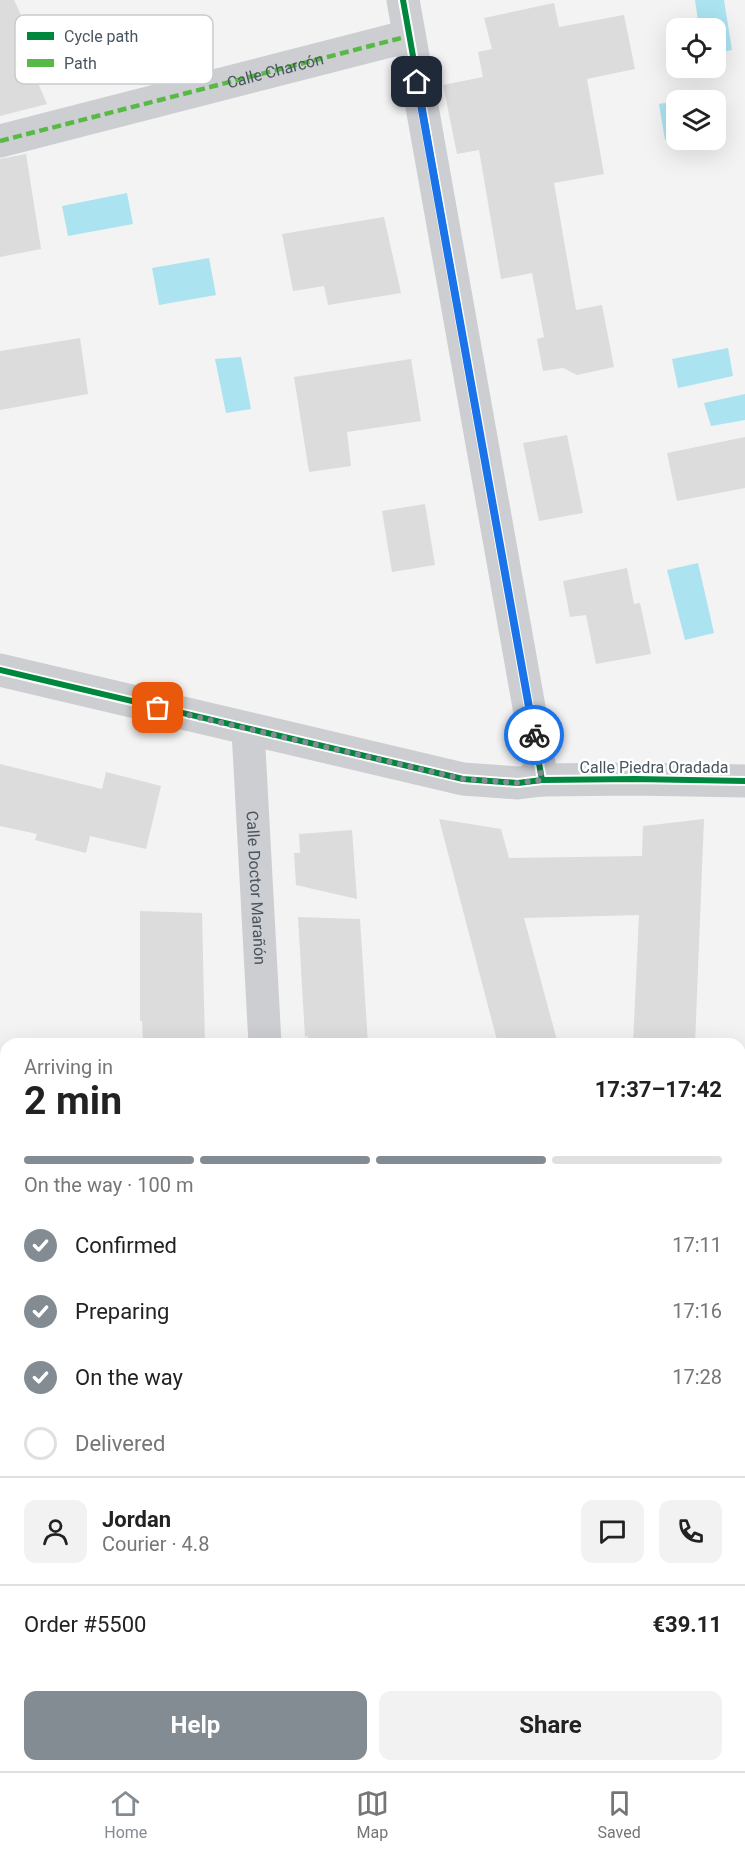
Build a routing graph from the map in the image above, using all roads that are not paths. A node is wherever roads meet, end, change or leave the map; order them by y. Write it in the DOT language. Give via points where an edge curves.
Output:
graph roads {
  1 [pos="402,0"];
  2 [pos="409,36"];
  3 [pos="0,141"];
  4 [pos="0,670"];
  5 [pos="248,730"];
  6 [pos="542,780"];
  7 [pos="745,781"];
  8 [pos="265,1038"];
  1 -- 2 [label="street"];
  2 -- 3 [label="street, Calle Charcón"];
  2 -- 6 [label="street"];
  4 -- 5 [label="street, Calle Piedra Oradada"];
  5 -- 6 [label="street, Calle Piedra Oradada" via="463,779 518,783"];
  5 -- 8 [label="street, Calle Doctor Marañón"];
  6 -- 7 [label="street, Calle Piedra Oradada"];
}
